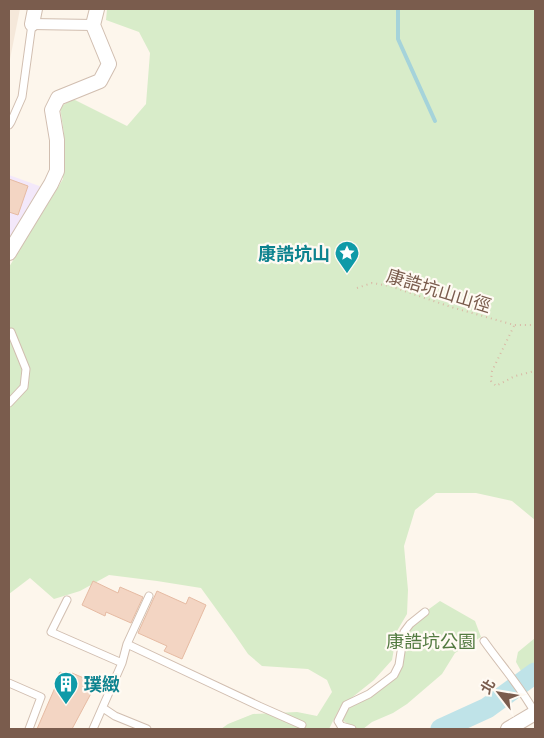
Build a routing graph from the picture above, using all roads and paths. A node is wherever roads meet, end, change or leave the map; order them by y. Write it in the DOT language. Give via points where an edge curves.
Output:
graph roads {
  1 [pos="35,9"];
  2 [pos="97,9"];
  3 [pos="32,24"];
  4 [pos="93,25"];
  5 [pos="9,126"];
  6 [pos="9,254"];
  7 [pos="357,288"];
  8 [pos="514,325"];
  9 [pos="535,327"];
  10 [pos="11,332"];
  11 [pos="535,371"];
  12 [pos="9,403"];
  13 [pos="149,596"];
  14 [pos="67,600"];
  15 [pos="425,612"];
  16 [pos="484,640"];
  17 [pos="128,644"];
  18 [pos="122,663"];
  19 [pos="9,684"];
  20 [pos="103,708"];
  21 [pos="535,714"];
  22 [pos="302,725"];
  23 [pos="29,729"];
  24 [pos="93,729"];
  25 [pos="147,729"];
  26 [pos="352,729"];
  27 [pos="508,729"];
  1 -- 3 [label="street"];
  2 -- 4 [label="street"];
  3 -- 4 [label="street"];
  3 -- 5 [label="lane" via="22,96"];
  4 -- 6 [label="street" via="109,64 100,81 58,98 52,110 58,140 57,171"];
  7 -- 8 [label="path, 康誥坑山山徑" via="372,283 390,286"];
  8 -- 9 [label="path, 康誥坑山山徑"];
  8 -- 11 [label="path" via="492,371 491,381 496,386 515,376"];
  10 -- 12 [label="lane" via="26,369 24,386"];
  13 -- 17 [label="lane"];
  14 -- 18 [label="lane" via="51,632"];
  15 -- 26 [label="lane" via="404,632 399,665 394,675 369,694 346,705 338,721 341,726"];
  16 -- 21 [label="lane"];
  17 -- 18 [label="lane"];
  17 -- 22 [label="lane"];
  18 -- 20 [label="lane"];
  19 -- 23 [label="lane" via="41,697"];
  20 -- 24 [label="lane"];
  20 -- 25 [label="lane"];
  21 -- 27 [label="street"];
}
